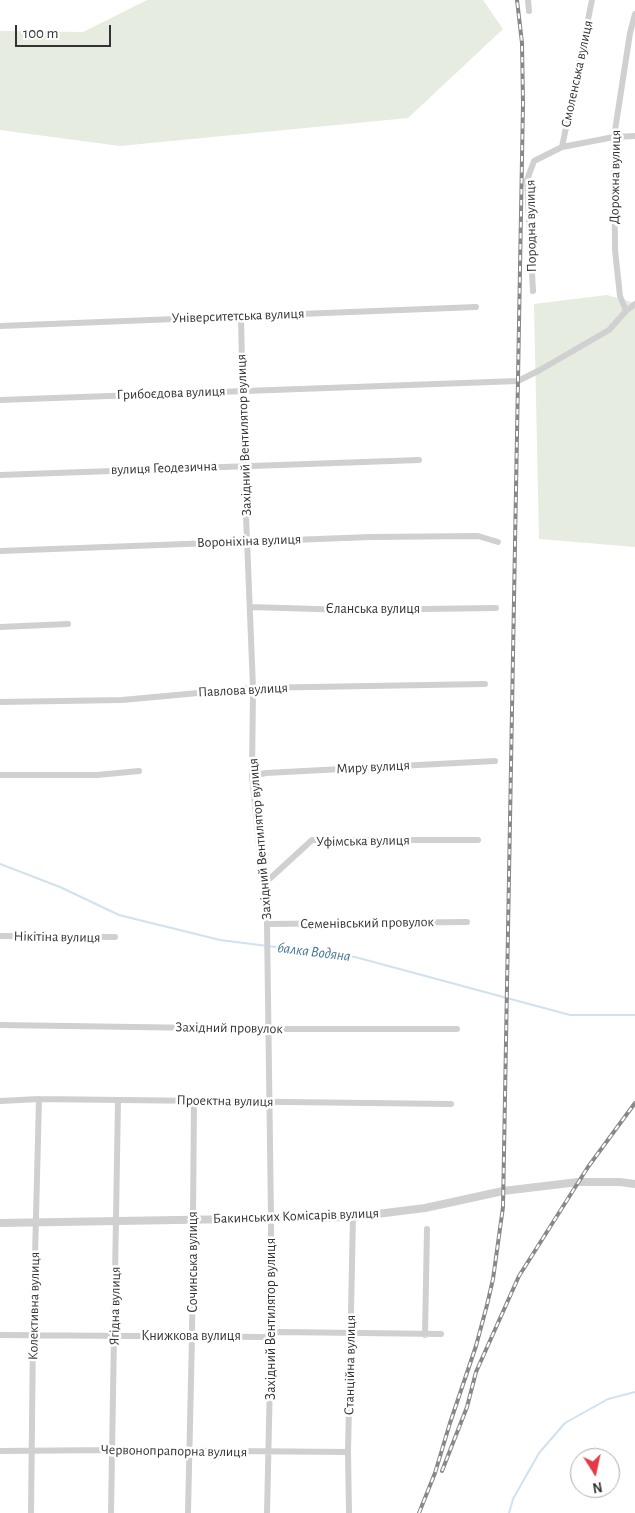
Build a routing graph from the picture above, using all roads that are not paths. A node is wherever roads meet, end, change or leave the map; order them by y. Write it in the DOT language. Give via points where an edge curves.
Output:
graph roads {
  1 [pos="528,0"];
  2 [pos="592,0"];
  3 [pos="529,11"];
  4 [pos="635,14"];
  5 [pos="635,136"];
  6 [pos="614,137"];
  7 [pos="562,147"];
  8 [pos="533,291"];
  9 [pos="635,304"];
  10 [pos="476,307"];
  11 [pos="626,311"];
  12 [pos="241,316"];
  13 [pos="0,326"];
  14 [pos="242,390"];
  15 [pos="0,400"];
  16 [pos="419,460"];
  17 [pos="244,466"];
  18 [pos="0,475"];
  19 [pos="248,541"];
  20 [pos="498,542"];
  21 [pos="0,552"];
  22 [pos="250,607"];
  23 [pos="496,608"];
  24 [pos="68,624"];
  25 [pos="0,627"];
  26 [pos="486,684"];
  27 [pos="253,688"];
  28 [pos="0,702"];
  29 [pos="495,761"];
  30 [pos="139,771"];
  31 [pos="0,775"];
  32 [pos="252,776"];
  33 [pos="478,840"];
  34 [pos="264,884"];
  35 [pos="467,922"];
  36 [pos="268,924"];
  37 [pos="0,936"];
  38 [pos="115,937"];
  39 [pos="0,1025"];
  40 [pos="269,1029"];
  41 [pos="457,1029"];
  42 [pos="39,1099"];
  43 [pos="118,1100"];
  44 [pos="0,1101"];
  45 [pos="194,1101"];
  46 [pos="270,1102"];
  47 [pos="451,1104"];
  48 [pos="635,1184"];
  49 [pos="354,1217"];
  50 [pos="271,1218"];
  51 [pos="193,1220"];
  52 [pos="116,1221"];
  53 [pos="35,1222"];
  54 [pos="0,1223"];
  55 [pos="428,1229"];
  56 [pos="271,1334"];
  57 [pos="350,1334"];
  58 [pos="441,1334"];
  59 [pos="0,1335"];
  60 [pos="33,1335"];
  61 [pos="425,1335"];
  62 [pos="114,1336"];
  63 [pos="192,1336"];
  64 [pos="32,1450"];
  65 [pos="113,1450"];
  66 [pos="0,1451"];
  67 [pos="189,1451"];
  68 [pos="269,1451"];
  69 [pos="348,1452"];
  70 [pos="349,1512"];
  71 [pos="31,1513"];
  72 [pos="111,1513"];
  73 [pos="188,1513"];
  74 [pos="267,1513"];
  1 -- 3 [label="street"];
  2 -- 7 [label="street, Смоленська вулиця"];
  4 -- 6 [label="street, Дорожна вулиця"];
  5 -- 6 [label="street"];
  6 -- 7 [label="street"];
  6 -- 11 [label="street, Дорожна вулиця" via="615,250 620,296"];
  7 -- 8 [label="street, Породна вулиця" via="534,161 528,180"];
  9 -- 11 [label="street, Грибоєдова вулиця"];
  10 -- 12 [label="street, Університетська вулиця"];
  11 -- 14 [label="street, Грибоєдова вулиця" via="609,330 518,381"];
  12 -- 13 [label="street, Університетська вулиця"];
  12 -- 14 [label="street, Західний Вентилятор вулиця"];
  14 -- 15 [label="street, Грибоєдова вулиця"];
  14 -- 17 [label="street, Західний Вентилятор вулиця"];
  16 -- 17 [label="street, вулиця Геодезична"];
  17 -- 18 [label="street, вулиця Геодезична"];
  17 -- 19 [label="street, Західний Вентилятор вулиця"];
  19 -- 20 [label="street, Вороніхіна вулиця" via="478,536"];
  19 -- 21 [label="street, Вороніхіна вулиця"];
  19 -- 22 [label="street, Західний Вентилятор вулиця"];
  22 -- 23 [label="street, Єланська вулиця" via="350,610"];
  22 -- 27 [label="street, Західний Вентилятор вулиця"];
  24 -- 25 [label="street"];
  26 -- 27 [label="street, Павлова вулиця"];
  27 -- 28 [label="street, Павлова вулиця" via="122,700"];
  27 -- 32 [label="street, Західний Вентилятор вулиця"];
  29 -- 32 [label="street, Миру вулиця"];
  30 -- 31 [label="street" via="97,775"];
  32 -- 34 [label="street, Західний Вентилятор вулиця"];
  33 -- 34 [label="street, Уфімська вулиця" via="312,840"];
  34 -- 36 [label="street, Західний Вентилятор вулиця"];
  35 -- 36 [label="street, Семенівський провулок"];
  36 -- 40 [label="street, Західний Вентилятор вулиця"];
  37 -- 38 [label="street, Нікітіна вулиця"];
  39 -- 40 [label="street, Західний провулок"];
  40 -- 41 [label="street, Західний провулок"];
  40 -- 46 [label="street, Західний Вентилятор вулиця"];
  42 -- 43 [label="street, Проектна вулиця"];
  42 -- 44 [label="street, Проектна вулиця"];
  42 -- 53 [label="street, Колективна вулиця"];
  43 -- 45 [label="street, Проектна вулиця"];
  43 -- 52 [label="street, Ягідна вулиця"];
  45 -- 46 [label="street, Проектна вулиця"];
  45 -- 51 [label="street, Сочинська вулиця"];
  46 -- 47 [label="street, Проектна вулиця"];
  46 -- 50 [label="street, Західний Вентилятор вулиця"];
  48 -- 49 [label="street, Бакинських Комісарів вулиця" via="578,1182 503,1191 425,1208"];
  49 -- 50 [label="street, Бакинських Комісарів вулиця"];
  49 -- 57 [label="street, Станційна вулиця"];
  50 -- 51 [label="street, Бакинських Комісарів вулиця"];
  50 -- 56 [label="street, Західний Вентилятор вулиця"];
  51 -- 52 [label="street, Бакинських Комісарів вулиця"];
  51 -- 63 [label="street, Сочинська вулиця"];
  52 -- 53 [label="street, Бакинських Комісарів вулиця"];
  52 -- 62 [label="street, Ягідна вулиця"];
  53 -- 54 [label="street, Бакинських Комісарів вулиця"];
  53 -- 60 [label="street, Колективна вулиця"];
  55 -- 61 [label="street"];
  56 -- 57 [label="street, Книжкова вулиця"];
  56 -- 63 [label="street, Книжкова вулиця" via="265,1337"];
  56 -- 68 [label="street, Західний Вентилятор вулиця"];
  57 -- 61 [label="street, Книжкова вулиця"];
  57 -- 69 [label="street, Станційна вулиця"];
  58 -- 61 [label="street, Книжкова вулиця"];
  59 -- 60 [label="street, Книжкова вулиця"];
  60 -- 62 [label="street, Книжкова вулиця"];
  60 -- 64 [label="street, Колективна вулиця"];
  62 -- 63 [label="street, Книжкова вулиця"];
  62 -- 65 [label="street, Ягідна вулиця"];
  63 -- 67 [label="street, Сочинська вулиця"];
  64 -- 65 [label="street, Червонопрапорна вулиця"];
  64 -- 66 [label="street, Червонопрапорна вулиця"];
  64 -- 71 [label="street, Колективна вулиця"];
  65 -- 67 [label="street, Червонопрапорна вулиця"];
  65 -- 72 [label="street, Ягідна вулиця"];
  67 -- 68 [label="street, Червонопрапорна вулиця"];
  67 -- 73 [label="street, Сочинська вулиця"];
  68 -- 69 [label="street, Червонопрапорна вулиця"];
  68 -- 74 [label="street, Західний Вентилятор вулиця"];
  69 -- 70 [label="street, Станційна вулиця"];
}
